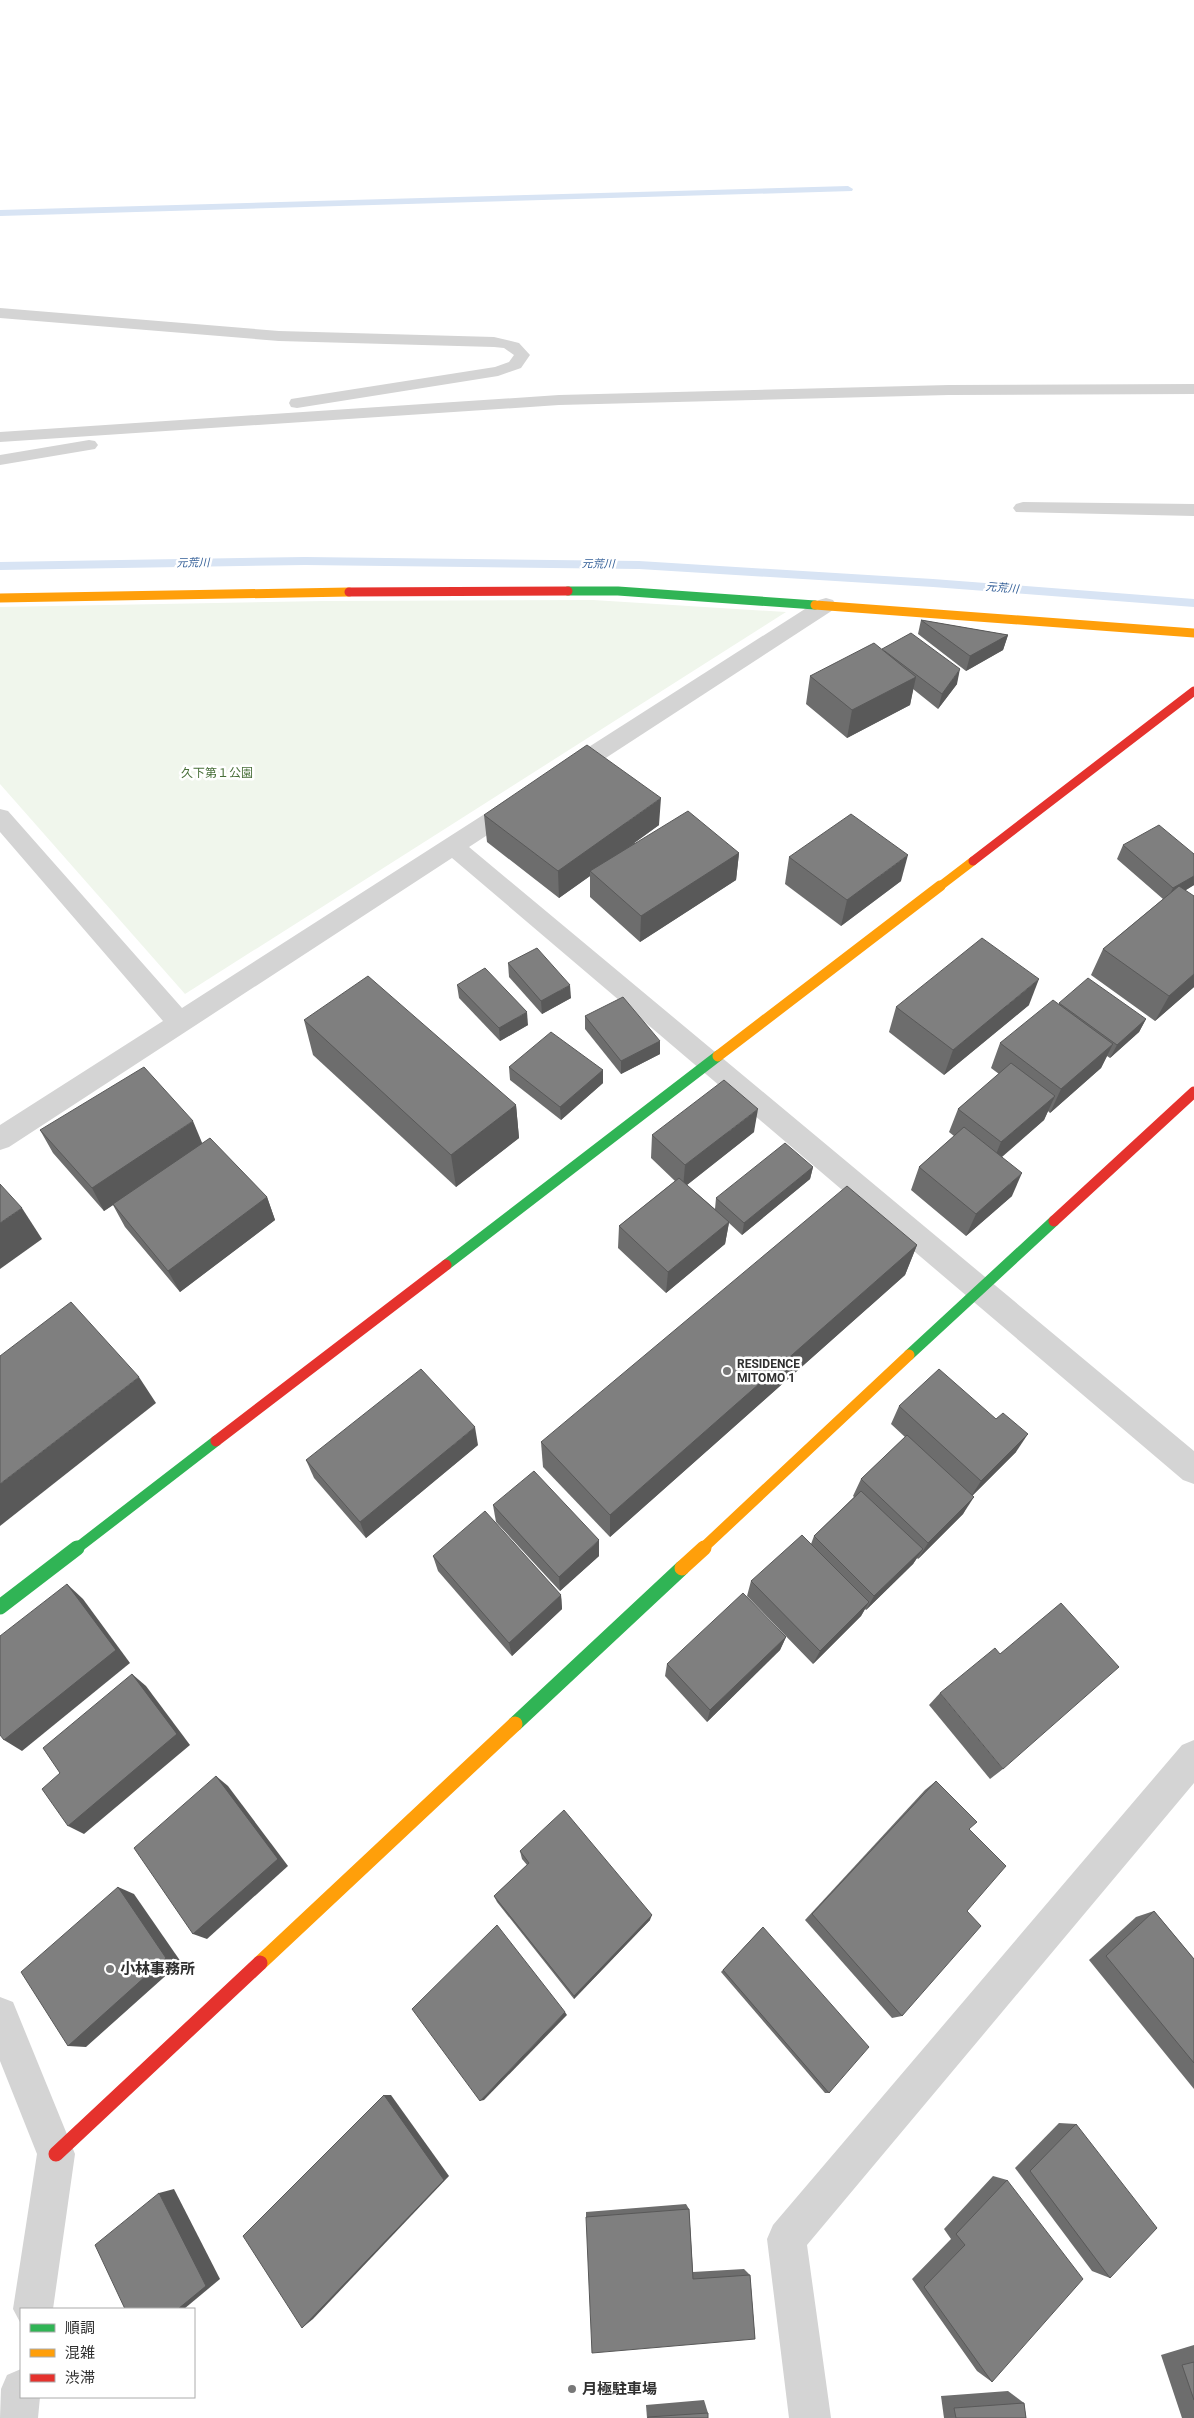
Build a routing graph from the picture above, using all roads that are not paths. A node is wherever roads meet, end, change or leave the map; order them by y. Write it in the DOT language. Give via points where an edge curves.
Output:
graph roads {
  1 [pos="0,313"];
  2 [pos="1194,389"];
  3 [pos="187,424"];
  4 [pos="0,437"];
  5 [pos="0,460"];
  6 [pos="1024,508"];
  7 [pos="1194,510"];
  8 [pos="0,598"];
  9 [pos="826,605"];
  10 [pos="1194,633"];
  11 [pos="1194,691"];
  12 [pos="0,817"];
  13 [pos="454,846"];
  14 [pos="180,1023"];
  15 [pos="710,1062"];
  16 [pos="1194,1092"];
  17 [pos="0,1139"];
  18 [pos="980,1289"];
  19 [pos="1194,1470"];
  20 [pos="0,1606"];
  21 [pos="1194,1757"];
  22 [pos="0,2015"];
  23 [pos="56,2154"];
  24 [pos="33,2308"];
  25 [pos="20,2396"];
  26 [pos="17,2418"];
  27 [pos="810,2418"];
  1 -- 3 [label="lane" via="279,336 494,342 511,344 519,349 522,356 515,365 498,371 289,404"];
  2 -- 3 [label="lane" via="949,390 560,400"];
  3 -- 4 [label="lane"];
  3 -- 5 [label="lane"];
  6 -- 7 [label="street"];
  8 -- 9 [label="street" via="618,591"];
  9 -- 10 [label="street"];
  9 -- 13 [label="street"];
  11 -- 15 [label="street"];
  12 -- 14 [label="street"];
  13 -- 14 [label="street"];
  13 -- 15 [label="street"];
  14 -- 17 [label="street"];
  15 -- 18 [label="street"];
  15 -- 20 [label="street"];
  16 -- 18 [label="street"];
  18 -- 19 [label="street"];
  18 -- 23 [label="street"];
  21 -- 27 [label="street" via="787,2239"];
  22 -- 23 [label="street"];
  23 -- 24 [label="street"];
  25 -- 26 [label="street"];
}
